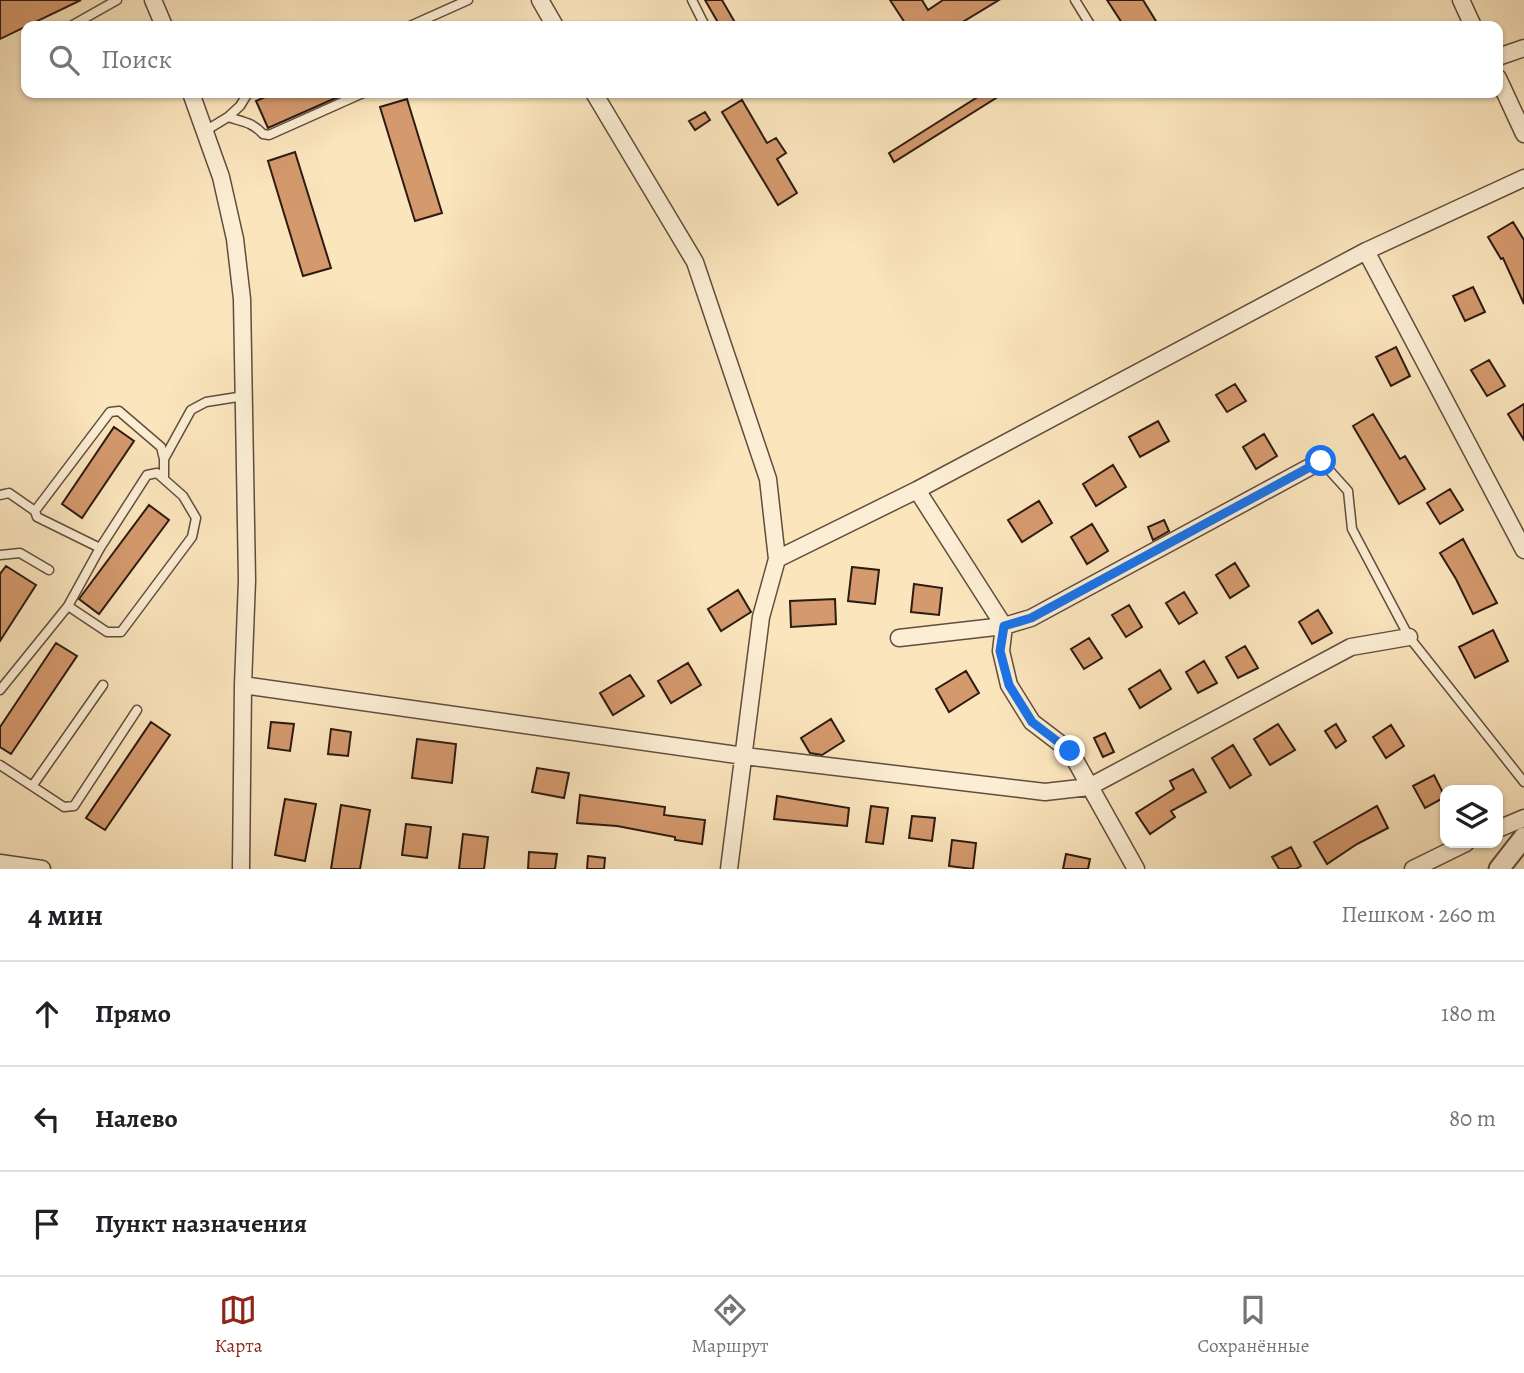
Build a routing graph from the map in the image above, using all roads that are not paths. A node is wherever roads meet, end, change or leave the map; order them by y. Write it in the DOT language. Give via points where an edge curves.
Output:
graph roads {
  1 [pos="117,0"];
  2 [pos="153,0"];
  3 [pos="468,0"];
  4 [pos="540,0"];
  5 [pos="692,0"];
  6 [pos="1075,0"];
  7 [pos="1461,0"];
  8 [pos="80,21"];
  9 [pos="162,21"];
  10 [pos="421,21"];
  11 [pos="552,21"];
  12 [pos="702,21"];
  13 [pos="1088,21"];
  14 [pos="1471,21"];
  15 [pos="1524,48"];
  16 [pos="1503,55"];
  17 [pos="1503,89"];
  18 [pos="193,98"];
  19 [pos="245,98"];
  20 [pos="352,98"];
  21 [pos="597,98"];
  22 [pos="228,117"];
  23 [pos="205,131"];
  24 [pos="1524,134"];
  25 [pos="1524,178"];
  26 [pos="1366,251"];
  27 [pos="244,396"];
  28 [pos="164,459"];
  29 [pos="1321,461"];
  30 [pos="164,479"];
  31 [pos="917,490"];
  32 [pos="0,495"];
  33 [pos="36,511"];
  34 [pos="100,548"];
  35 [pos="1524,550"];
  36 [pos="0,555"];
  37 [pos="777,559"];
  38 [pos="49,570"];
  39 [pos="68,606"];
  40 [pos="1004,626"];
  41 [pos="1409,637"];
  42 [pos="899,638"];
  43 [pos="103,685"];
  44 [pos="243,685"];
  45 [pos="0,690"];
  46 [pos="136,710"];
  47 [pos="744,756"];
  48 [pos="0,765"];
  49 [pos="1524,782"];
  50 [pos="33,785"];
  51 [pos="1089,787"];
  52 [pos="1524,818"];
  53 [pos="1503,827"];
  54 [pos="1524,836"];
  55 [pos="1456,848"];
  56 [pos="0,863"];
  57 [pos="42,869"];
  58 [pos="241,869"];
  59 [pos="729,869"];
  60 [pos="1136,869"];
  61 [pos="1413,869"];
  62 [pos="1499,869"];
  1 -- 8 [label="lane"];
  2 -- 9 [label="street"];
  3 -- 10 [label="lane"];
  4 -- 11 [label="street"];
  5 -- 12 [label="lane"];
  6 -- 13 [label="lane"];
  7 -- 14 [label="street"];
  15 -- 16 [label="street"];
  17 -- 24 [label="street"];
  18 -- 23 [label="street"];
  19 -- 22 [label="lane"];
  20 -- 22 [label="lane" via="269,135 245,120"];
  21 -- 37 [label="street" via="695,262 768,479"];
  22 -- 23 [label="lane"];
  23 -- 27 [label="street" via="235,239 242,299"];
  25 -- 26 [label="street"];
  26 -- 31 [label="street"];
  26 -- 35 [label="street"];
  27 -- 28 [label="lane" via="206,402 191,410"];
  27 -- 44 [label="street" via="247,580"];
  28 -- 30 [label="lane"];
  28 -- 33 [label="lane" via="161,447 119,411 110,412"];
  29 -- 40 [label="street" via="1031,618"];
  29 -- 41 [label="lane" via="1348,491 1352,529"];
  30 -- 34 [label="lane" via="157,473 147,475"];
  30 -- 39 [label="lane" via="183,496 197,518 196,527 121,632 107,632"];
  31 -- 37 [label="street"];
  31 -- 40 [label="street"];
  32 -- 33 [label="lane" via="9,493"];
  33 -- 34 [label="lane" via="37,517"];
  34 -- 39 [label="lane"];
  36 -- 38 [label="lane" via="20,553"];
  37 -- 47 [label="street" via="761,617"];
  39 -- 45 [label="lane"];
  40 -- 42 [label="street"];
  40 -- 51 [label="street" via="1000,651 1009,685 1032,722 1070,751"];
  41 -- 49 [label="lane"];
  41 -- 51 [label="street" via="1351,647"];
  43 -- 50 [label="lane"];
  44 -- 47 [label="street"];
  44 -- 58 [label="street"];
  46 -- 50 [label="lane" via="74,806 64,807"];
  47 -- 51 [label="street" via="1045,792"];
  47 -- 59 [label="street"];
  48 -- 50 [label="lane"];
  51 -- 60 [label="street"];
  52 -- 53 [label="street"];
  54 -- 62 [label="street"];
  55 -- 61 [label="street"];
  56 -- 57 [label="street"];
}
